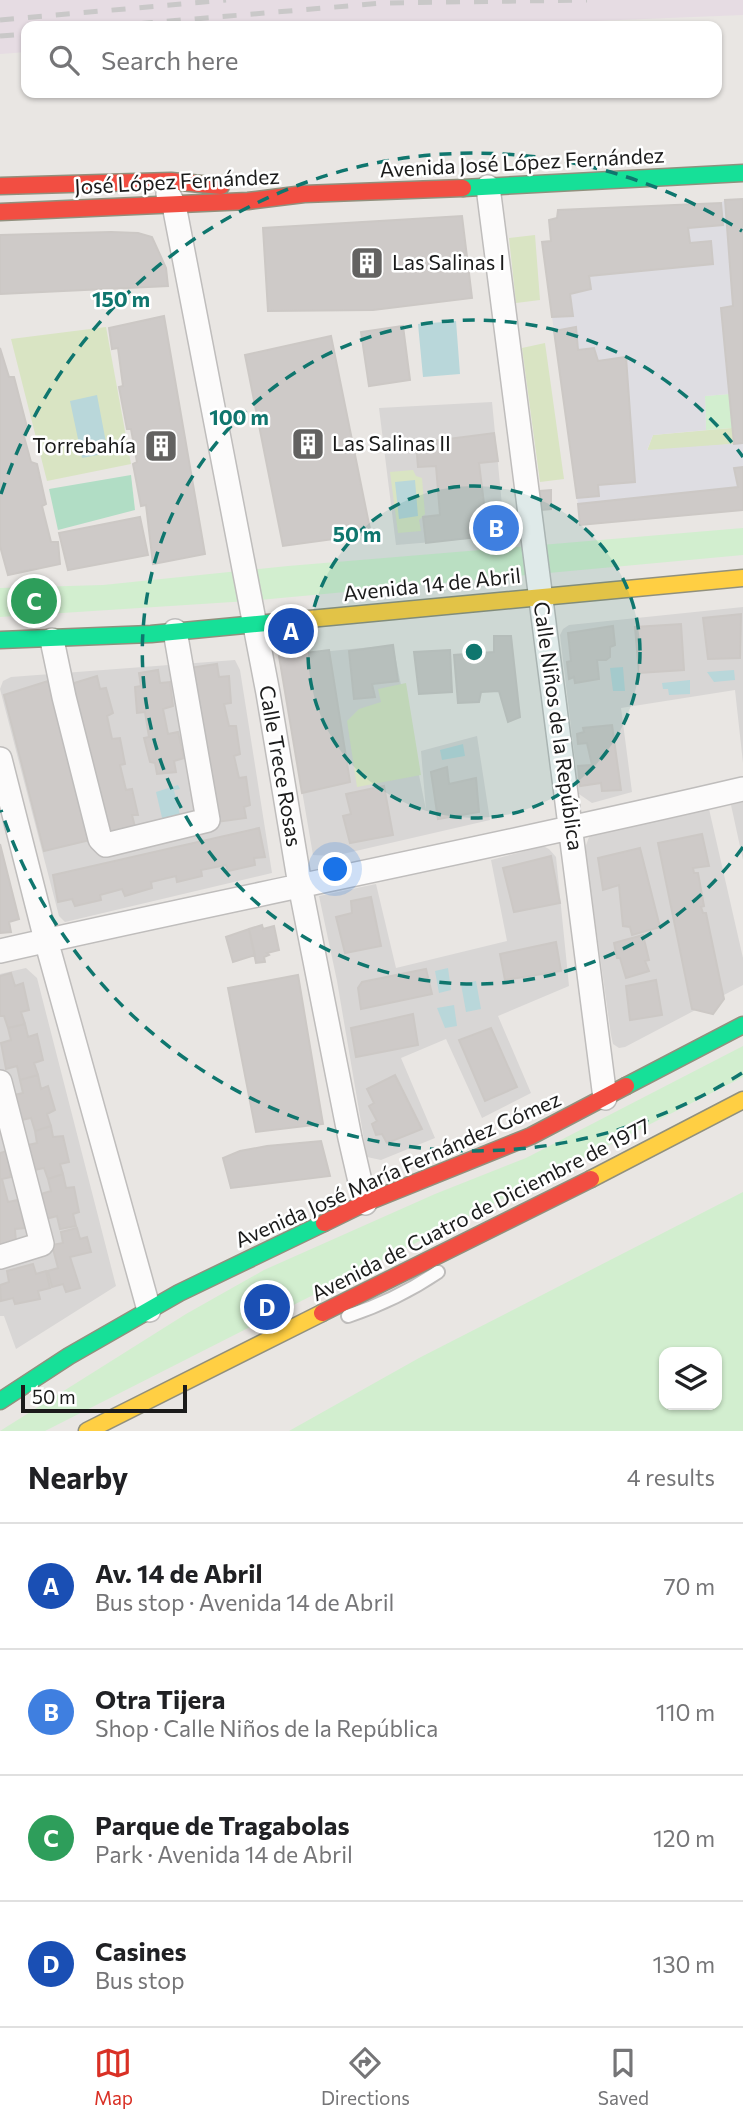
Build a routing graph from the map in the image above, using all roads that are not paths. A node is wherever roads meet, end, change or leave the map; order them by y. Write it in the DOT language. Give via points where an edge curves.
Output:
graph roads {
  1 [pos="743,173"];
  2 [pos="162,181"];
  3 [pos="0,186"];
  4 [pos="488,187"];
  5 [pos="304,194"];
  6 [pos="173,205"];
  7 [pos="0,212"];
  8 [pos="743,578"];
  9 [pos="539,596"];
  10 [pos="253,624"];
  11 [pos="174,631"];
  12 [pos="0,640"];
  13 [pos="52,640"];
  14 [pos="0,758"];
  15 [pos="743,789"];
  16 [pos="572,828"];
  17 [pos="300,885"];
  18 [pos="46,940"];
  19 [pos="0,951"];
  20 [pos="743,1025"];
  21 [pos="0,1082"];
  22 [pos="605,1098"];
  23 [pos="743,1100"];
  24 [pos="365,1203"];
  25 [pos="492,1230"];
  26 [pos="0,1257"];
  27 [pos="405,1272"];
  28 [pos="320,1299"];
  29 [pos="149,1310"];
  30 [pos="270,1324"];
  31 [pos="290,1328"];
  32 [pos="213,1366"];
  33 [pos="0,1401"];
  34 [pos="87,1431"];
  1 -- 4 [label="street, Avenida José López Fernández"];
  2 -- 3 [label="street, José López Fernández"];
  2 -- 5 [label="street, José López Fernández"];
  2 -- 6 [label="street, Calle Trece Rosas"];
  4 -- 5 [label="street, Avenida José López Fernández"];
  4 -- 9 [label="street, Calle Niños de la República"];
  5 -- 6 [label="street, José López Fernández"];
  6 -- 7 [label="street, José López Fernández"];
  6 -- 10 [label="street, Calle Trece Rosas"];
  8 -- 9 [label="street, Avenida 14 de Abril"];
  9 -- 10 [label="street, Avenida 14 de Abril"];
  9 -- 16 [label="street, Calle Niños de la República"];
  10 -- 11 [label="street, Avenida 14 de Abril"];
  10 -- 17 [label="street, Calle Trece Rosas"];
  11 -- 13 [label="street, Avenida 14 de Abril"];
  11 -- 13 [label="street" via="208,820 106,845 100,839"];
  12 -- 13 [label="street, Avenida 14 de Abril"];
  14 -- 18 [label="street"];
  15 -- 16 [label="street"];
  16 -- 17 [label="street"];
  16 -- 22 [label="street, Calle Niños de la República"];
  17 -- 18 [label="street"];
  17 -- 24 [label="street, Calle Trece Rosas"];
  18 -- 19 [label="street"];
  18 -- 29 [label="street"];
  20 -- 22 [label="street, Avenida José María Fernández Gómez"];
  21 -- 26 [label="street" via="42,1244"];
  22 -- 24 [label="street, Avenida José María Fernández Gómez" via="531,1136"];
  23 -- 25 [label="street, Avenida de Cuatro de Diciembre de 1977"];
  24 -- 29 [label="street, Avenida José María Fernández Gómez"];
  25 -- 27 [label="street, Avenida de Cuatro de Diciembre de 1977"];
  25 -- 31 [label="lane" via="411,1290 374,1308 337,1321"];
  27 -- 28 [label="lane"];
  27 -- 31 [label="street, Avenida de Cuatro de Diciembre de 1977"];
  29 -- 33 [label="street, Avenida José María Fernández Gómez"];
  30 -- 32 [label="lane"];
  31 -- 32 [label="street, Avenida de Cuatro de Diciembre de 1977"];
  32 -- 34 [label="street, Avenida de Cuatro de Diciembre de 1977"];
}
